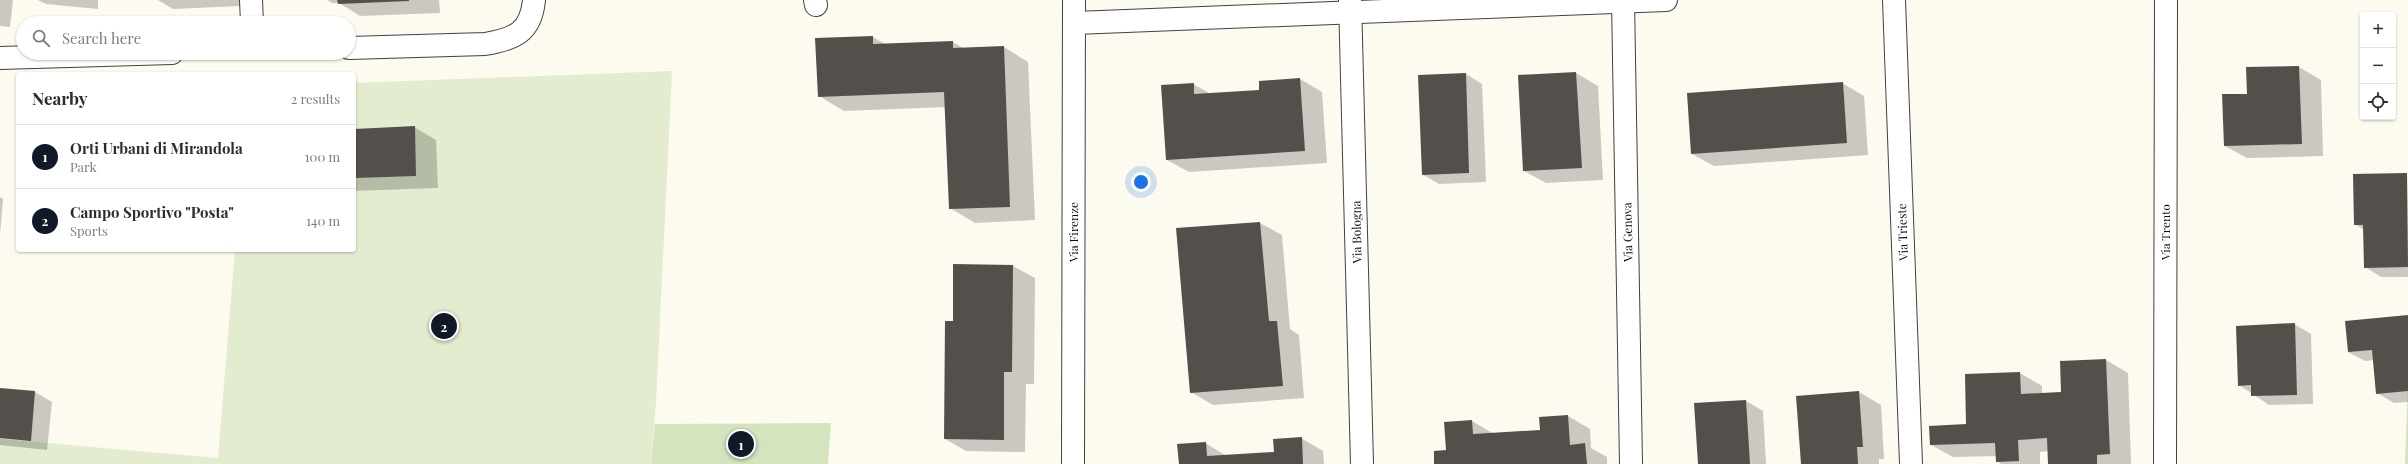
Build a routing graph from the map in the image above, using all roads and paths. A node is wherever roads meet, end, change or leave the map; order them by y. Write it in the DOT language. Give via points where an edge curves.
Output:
graph roads {
  1 [pos="251,0"];
  2 [pos="534,0"];
  3 [pos="1074,0"];
  4 [pos="1666,0"];
  5 [pos="1894,0"];
  6 [pos="2166,0"];
  7 [pos="1623,1"];
  8 [pos="1351,6"];
  9 [pos="252,16"];
  10 [pos="1075,23"];
  11 [pos="356,48"];
  12 [pos="0,58"];
  13 [pos="16,58"];
  14 [pos="1073,464"];
  15 [pos="1362,464"];
  16 [pos="1631,464"];
  17 [pos="1911,464"];
  18 [pos="2165,464"];
  1 -- 9 [label="street"];
  2 -- 11 [label="street" via="530,20 523,31 502,41 485,44"];
  3 -- 10 [label="street, Via Firenze"];
  4 -- 7 [label="street"];
  5 -- 17 [label="street, Via Trieste"];
  6 -- 18 [label="street, Via Trento"];
  7 -- 8 [label="street"];
  7 -- 16 [label="street, Via Genova"];
  8 -- 10 [label="street"];
  8 -- 15 [label="street, Via Bologna"];
  10 -- 14 [label="street, Via Firenze"];
  12 -- 13 [label="street"];
}
